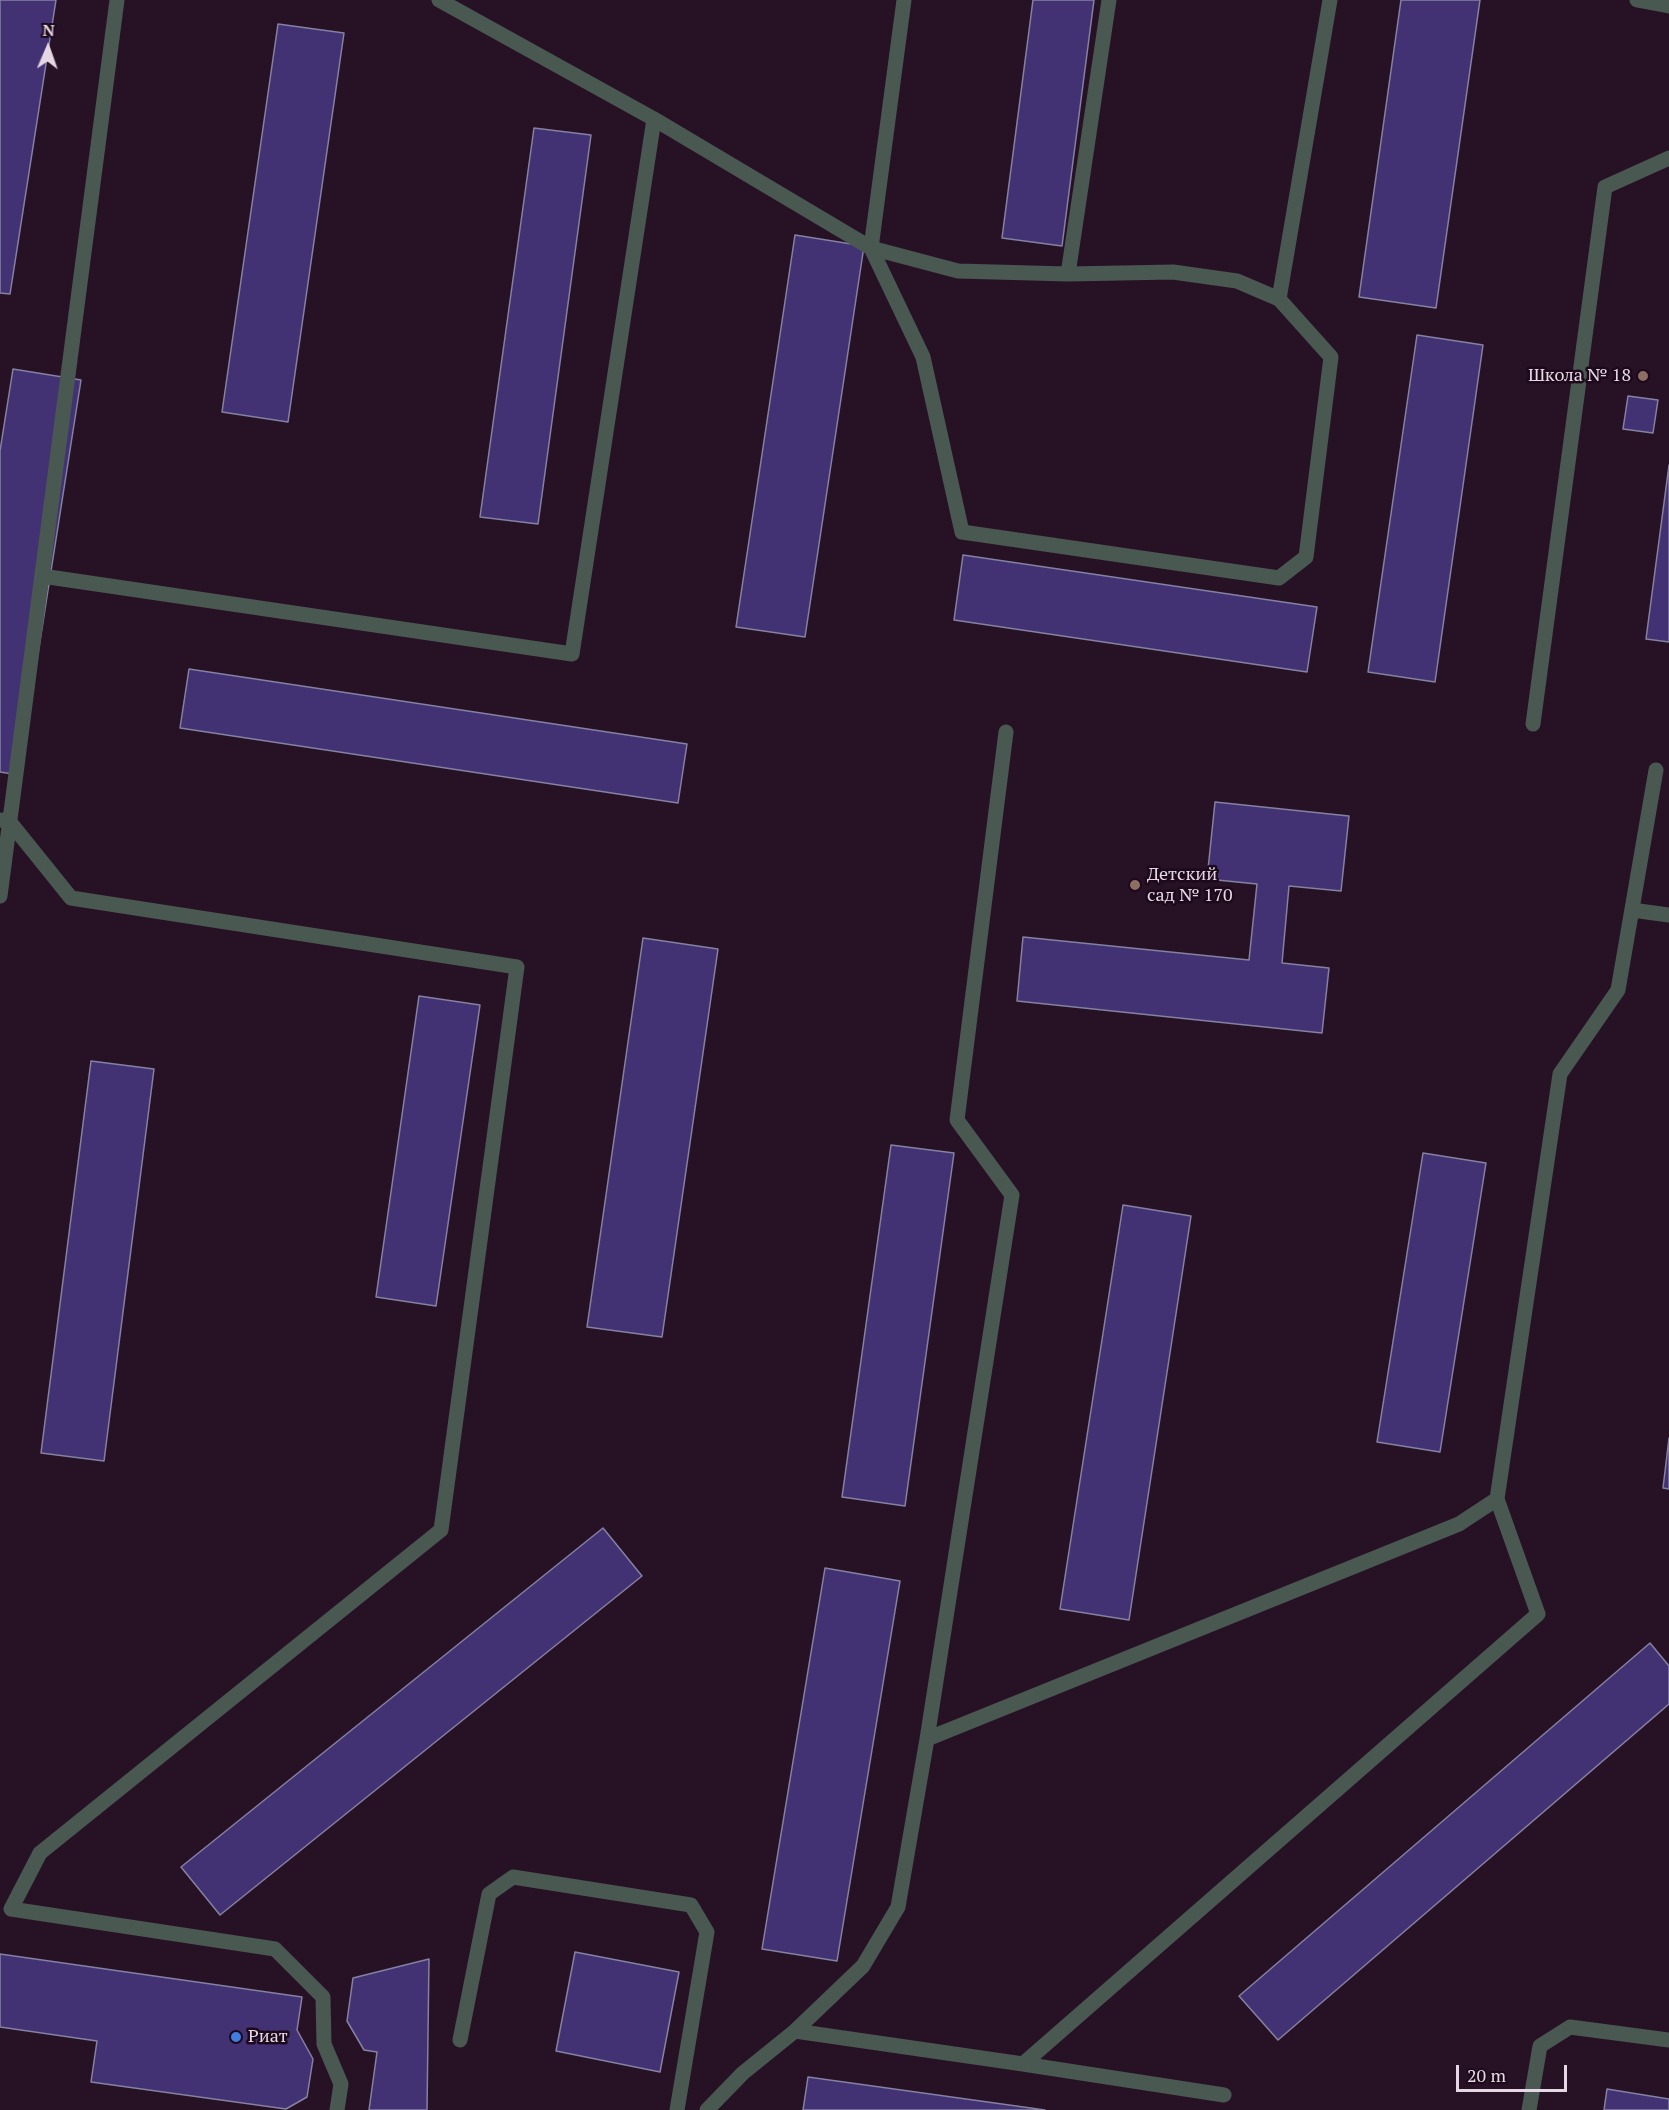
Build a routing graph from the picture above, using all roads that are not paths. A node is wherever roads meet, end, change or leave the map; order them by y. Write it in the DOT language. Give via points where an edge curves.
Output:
graph roads {
  1 [pos="117,0"];
  2 [pos="439,0"];
  3 [pos="904,0"];
  4 [pos="1109,0"];
  5 [pos="1330,0"];
  6 [pos="1637,0"];
  7 [pos="1669,6"];
  8 [pos="654,119"];
  9 [pos="1669,158"];
  10 [pos="871,248"];
  11 [pos="1068,274"];
  12 [pos="1279,299"];
  13 [pos="42,576"];
  14 [pos="1533,724"];
  15 [pos="1006,732"];
  16 [pos="1656,770"];
  17 [pos="4,820"];
  18 [pos="0,896"];
  19 [pos="1632,910"];
  20 [pos="1669,915"];
  21 [pos="1497,1499"];
  22 [pos="927,1739"];
  23 [pos="5,1909"];
  24 [pos="795,2031"];
  25 [pos="460,2040"];
  26 [pos="1669,2040"];
  27 [pos="1023,2064"];
  28 [pos="1224,2095"];
  29 [pos="337,2110"];
  30 [pos="677,2110"];
  31 [pos="707,2110"];
  32 [pos="1529,2110"];
  1 -- 13 [label="street"];
  2 -- 8 [label="street"];
  3 -- 10 [label="street"];
  4 -- 11 [label="street"];
  5 -- 12 [label="street"];
  6 -- 7 [label="street"];
  8 -- 10 [label="street"];
  8 -- 13 [label="street" via="572,654"];
  9 -- 14 [label="street" via="1605,187"];
  10 -- 11 [label="street" via="958,271"];
  10 -- 12 [label="street" via="923,357 962,532 1279,578 1306,556 1331,357"];
  11 -- 12 [label="street" via="1173,272 1237,281"];
  13 -- 17 [label="street"];
  15 -- 22 [label="street" via="957,1120 1012,1195"];
  16 -- 19 [label="street"];
  17 -- 18 [label="street"];
  17 -- 23 [label="street" via="71,898 517,967 441,1530 40,1853"];
  19 -- 20 [label="street"];
  19 -- 21 [label="street" via="1618,990 1560,1074"];
  21 -- 22 [label="street" via="1459,1524"];
  21 -- 27 [label="street" via="1538,1614"];
  22 -- 24 [label="street" via="898,1907 863,1966"];
  23 -- 29 [label="street" via="275,1949 323,1997 324,2044 341,2084"];
  24 -- 27 [label="street"];
  24 -- 31 [label="street" via="743,2073"];
  25 -- 30 [label="street" via="489,1893 513,1876 691,1905 707,1932"];
  26 -- 32 [label="street" via="1570,2027 1540,2046"];
  27 -- 28 [label="street"];
}
